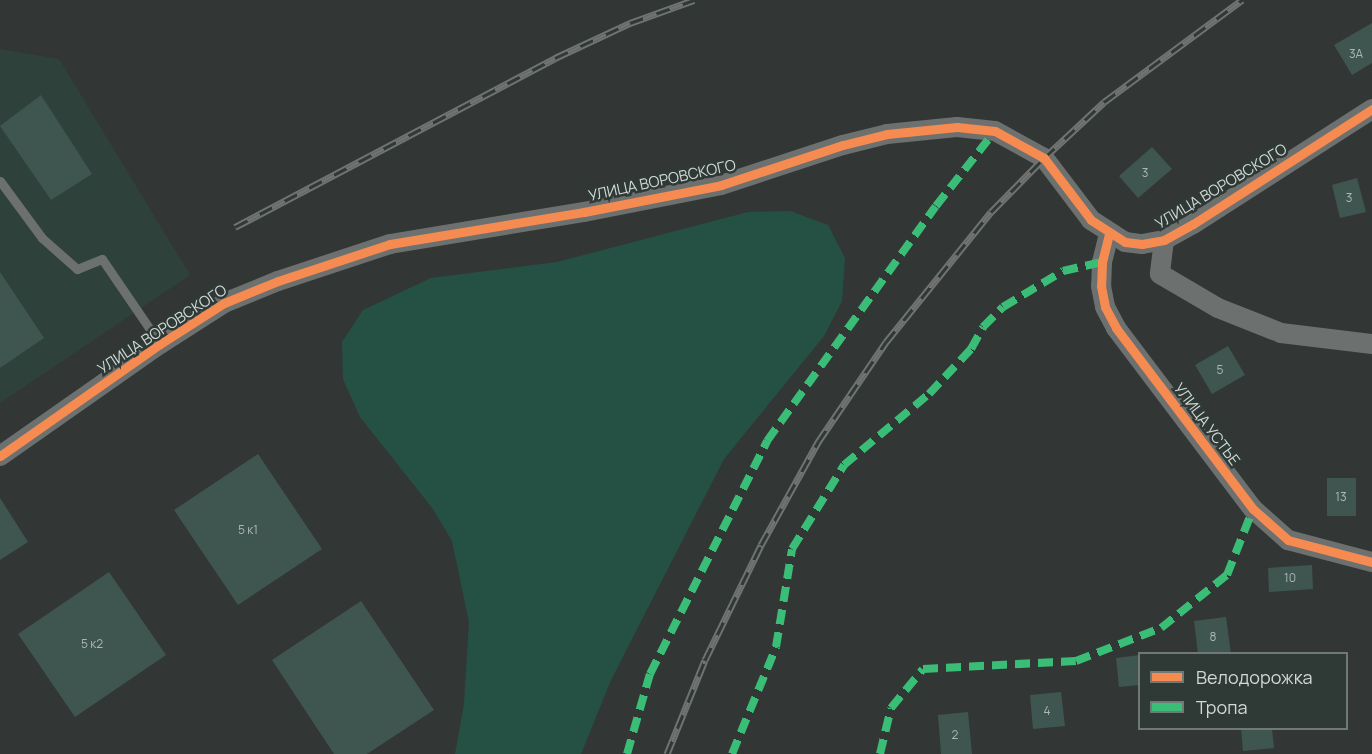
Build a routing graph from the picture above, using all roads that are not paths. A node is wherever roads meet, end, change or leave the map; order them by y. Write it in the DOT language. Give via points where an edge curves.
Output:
graph roads {
  1 [pos="1372,109"];
  2 [pos="0,182"];
  3 [pos="1109,234"];
  4 [pos="1164,240"];
  5 [pos="160,344"];
  6 [pos="1372,344"];
  7 [pos="0,456"];
  8 [pos="1372,562"];
  1 -- 4 [label="street, УЛИЦА ВОРОВСКОГО"];
  2 -- 5 [label="lane" via="42,238 77,269 102,259"];
  3 -- 4 [label="street, УЛИЦА ВОРОВСКОГО" via="1125,242 1142,244"];
  3 -- 5 [label="street, УЛИЦА ВОРОВСКОГО" via="1091,220 1044,158 995,131 921,129 843,145 721,185 390,244 224,303"];
  3 -- 8 [label="street, УЛИЦА УСТЬЕ" via="1102,262 1105,307 1116,328 1253,509 1288,540"];
  4 -- 6 [label="street" via="1160,274 1218,308 1281,333"];
  5 -- 7 [label="street, УЛИЦА ВОРОВСКОГО"];
}
